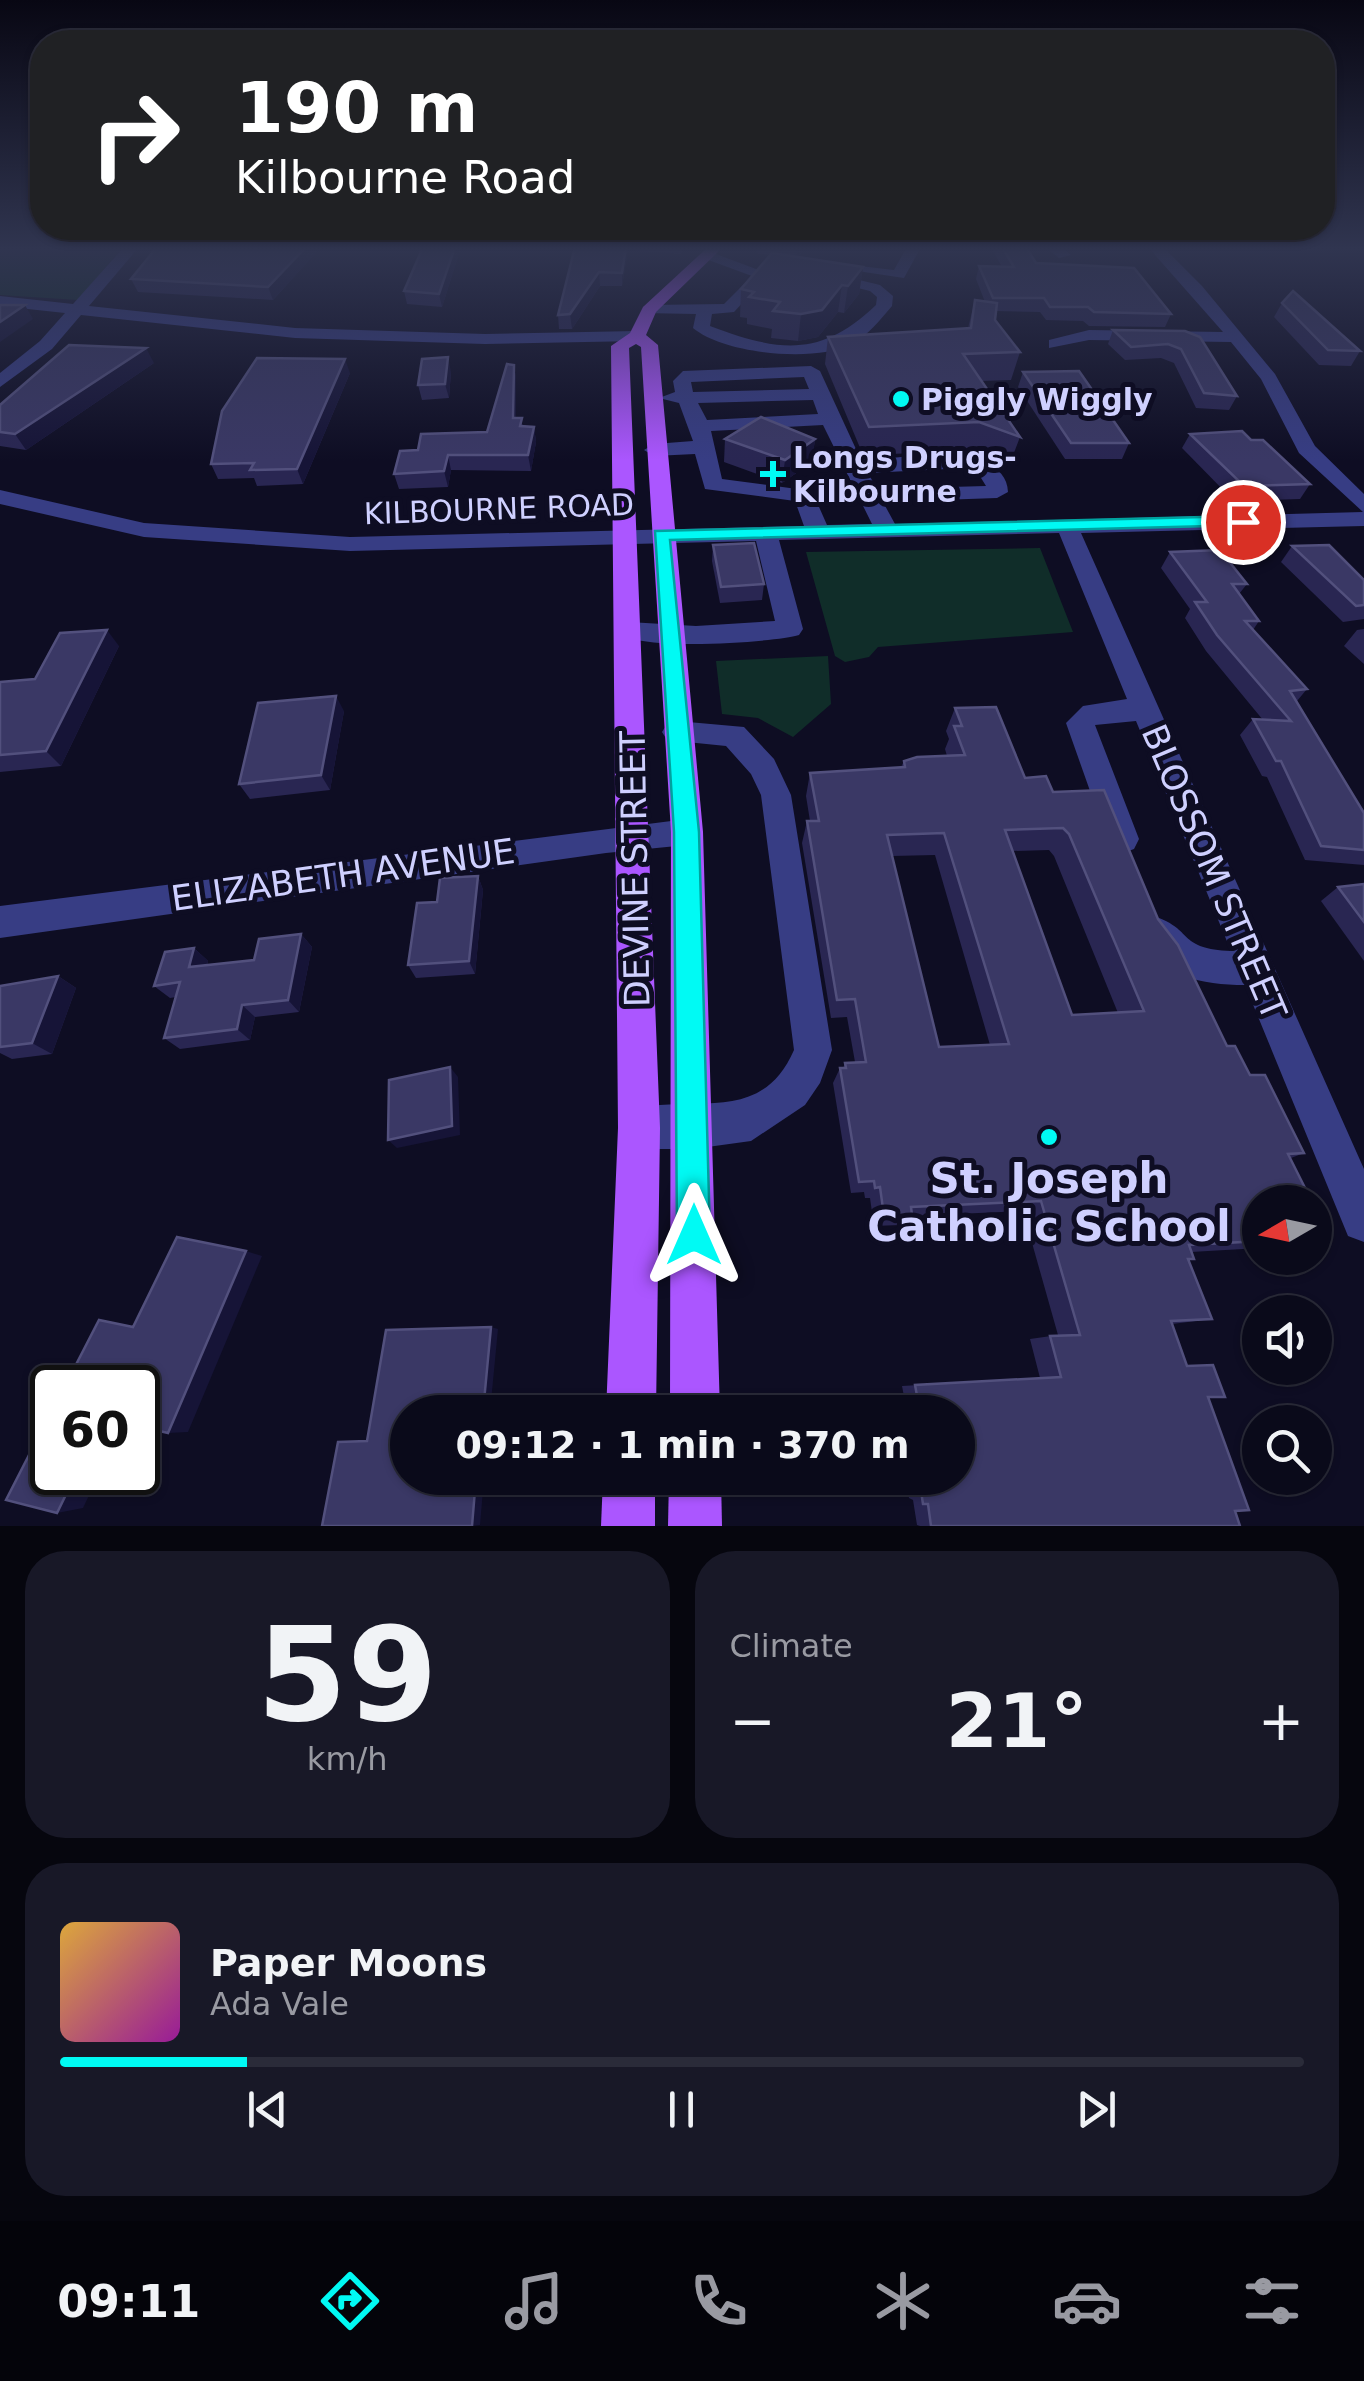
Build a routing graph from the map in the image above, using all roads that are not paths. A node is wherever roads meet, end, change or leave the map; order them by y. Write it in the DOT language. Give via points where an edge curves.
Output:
graph roads {
  1 [pos="71,318"];
  2 [pos="169,318"];
  3 [pos="645,318"];
  4 [pos="703,318"];
  5 [pos="871,318"];
  6 [pos="1221,318"];
  7 [pos="637,336"];
  8 [pos="1237,336"];
  9 [pos="1055,344"];
  10 [pos="0,382"];
  11 [pos="619,398"];
  12 [pos="650,398"];
  13 [pos="683,398"];
  14 [pos="830,418"];
  15 [pos="701,437"];
  16 [pos="654,450"];
  17 [pos="855,467"];
  18 [pos="868,496"];
  19 [pos="0,497"];
  20 [pos="1360,520"];
  21 [pos="1066,524"];
  22 [pos="886,528"];
  23 [pos="817,530"];
  24 [pos="765,532"];
  25 [pos="661,534"];
  26 [pos="628,536"];
  27 [pos="629,632"];
  28 [pos="670,634"];
  29 [pos="1147,711"];
  30 [pos="677,732"];
  31 [pos="686,832"];
  32 [pos="635,837"];
  33 [pos="1134,868"];
  34 [pos="1147,903"];
  35 [pos="0,922"];
  36 [pos="1252,968"];
  37 [pos="639,1128"];
  38 [pos="693,1128"];
  39 [pos="1364,1220"];
  40 [pos="631,1395"];
  41 [pos="695,1395"];
  42 [pos="629,1495"];
  43 [pos="695,1495"];
  44 [pos="628,1526"];
  45 [pos="695,1526"];
  1 -- 10 [label="street"];
  2 -- 7 [label="street" via="295,333"];
  3 -- 7 [label="main road, DEVINE STREET"];
  4 -- 5 [label="street" via="701,328 800,349 845,342"];
  6 -- 8 [label="street"];
  7 -- 11 [label="main road, DEVINE STREET" via="620,346"];
  7 -- 12 [label="main road, DEVINE STREET" via="649,345"];
  8 -- 9 [label="street" via="1089,335"];
  8 -- 20 [label="street" via="1269,378 1306,449"];
  11 -- 12 [label="main road"];
  11 -- 26 [label="main road, DEVINE STREET"];
  12 -- 13 [label="street"];
  12 -- 16 [label="main road, DEVINE STREET"];
  13 -- 14 [label="street" via="682,381 689,375 812,371"];
  13 -- 15 [label="street"];
  14 -- 15 [label="street"];
  14 -- 17 [label="street"];
  15 -- 16 [label="street"];
  15 -- 23 [label="street" via="714,484 804,496"];
  16 -- 25 [label="main road, DEVINE STREET"];
  17 -- 18 [label="street"];
  17 -- 18 [label="street" via="984,467 997,483 996,492"];
  18 -- 22 [label="street"];
  19 -- 26 [label="street, KILBOURNE ROAD" via="144,530 350,544"];
  20 -- 21 [label="street, KILBOURNE ROAD"];
  21 -- 22 [label="street, KILBOURNE ROAD"];
  21 -- 29 [label="street, BLOSSOM STREET"];
  22 -- 23 [label="street, KILBOURNE ROAD"];
  23 -- 24 [label="street, KILBOURNE ROAD"];
  24 -- 25 [label="street, KILBOURNE ROAD"];
  24 -- 28 [label="street" via="790,629"];
  25 -- 26 [label="street, KILBOURNE ROAD"];
  25 -- 28 [label="main road, DEVINE STREET"];
  26 -- 27 [label="main road, DEVINE STREET"];
  27 -- 28 [label="street"];
  27 -- 32 [label="main road, DEVINE STREET"];
  28 -- 30 [label="main road, DEVINE STREET"];
  29 -- 33 [label="street" via="1113,710 1080,723"];
  29 -- 36 [label="street, BLOSSOM STREET"];
  30 -- 31 [label="main road, DEVINE STREET"];
  30 -- 38 [label="street" via="734,735 776,795 812,1050 791,1092 766,1110 740,1123"];
  31 -- 32 [label="street, ELIZABETH AVENUE"];
  31 -- 38 [label="main road, DEVINE STREET"];
  32 -- 35 [label="street, ELIZABETH AVENUE"];
  32 -- 37 [label="main road, DEVINE STREET"];
  34 -- 36 [label="street" via="1160,938 1182,960"];
  36 -- 39 [label="street, BLOSSOM STREET"];
  37 -- 38 [label="street"];
  37 -- 40 [label="main road, DEVINE STREET"];
  38 -- 41 [label="main road, DEVINE STREET"];
  42 -- 44 [label="main road"];
  43 -- 45 [label="main road"];
}
